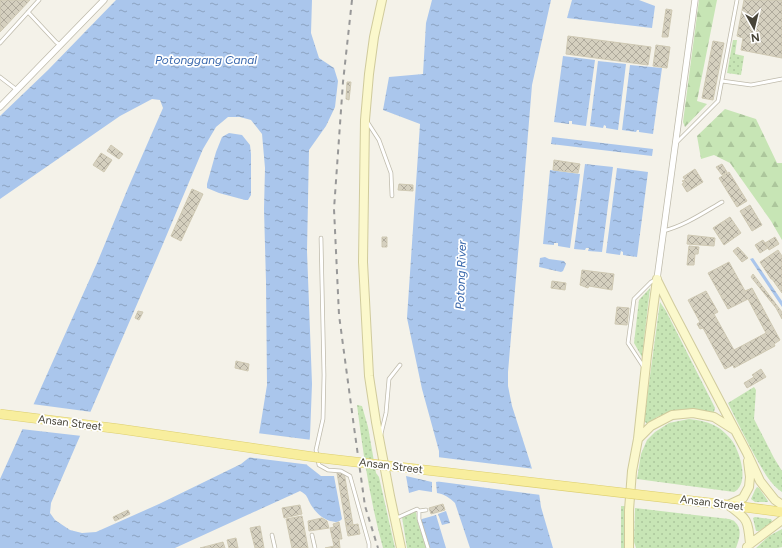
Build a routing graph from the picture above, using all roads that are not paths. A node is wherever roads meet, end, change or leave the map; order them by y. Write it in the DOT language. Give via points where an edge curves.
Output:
graph roads {
  1 [pos="39,0"];
  2 [pos="104,0"];
  3 [pos="382,0"];
  4 [pos="694,0"];
  5 [pos="737,0"];
  6 [pos="28,12"];
  7 [pos="0,43"];
  8 [pos="60,45"];
  9 [pos="0,77"];
  10 [pos="782,79"];
  11 [pos="722,81"];
  12 [pos="17,90"];
  13 [pos="0,107"];
  14 [pos="365,120"];
  15 [pos="675,144"];
  16 [pos="392,196"];
  17 [pos="722,202"];
  18 [pos="664,232"];
  19 [pos="321,238"];
  20 [pos="657,279"];
  21 [pos="400,365"];
  22 [pos="646,369"];
  23 [pos="0,414"];
  24 [pos="734,429"];
  25 [pos="638,439"];
  26 [pos="380,440"];
  27 [pos="748,455"];
  28 [pos="728,505"];
  29 [pos="782,505"];
  30 [pos="426,510"];
  31 [pos="418,511"];
  32 [pos="782,512"];
  33 [pos="394,517"];
  34 [pos="782,520"];
  35 [pos="272,535"];
  36 [pos="312,535"];
  37 [pos="748,546"];
  38 [pos="275,548"];
  39 [pos="315,548"];
  40 [pos="369,548"];
  41 [pos="401,548"];
  42 [pos="428,548"];
  43 [pos="629,548"];
  1 -- 6 [label="lane"];
  2 -- 8 [label="street"];
  3 -- 14 [label="street" via="374,37"];
  4 -- 15 [label="street"];
  5 -- 11 [label="lane"];
  6 -- 7 [label="lane"];
  6 -- 8 [label="lane"];
  8 -- 12 [label="street"];
  9 -- 12 [label="lane"];
  10 -- 11 [label="lane" via="751,85"];
  11 -- 15 [label="lane" via="718,101"];
  12 -- 13 [label="street"];
  14 -- 16 [label="lane" via="379,140 391,173"];
  14 -- 26 [label="street" via="363,262 370,376"];
  15 -- 18 [label="street"];
  17 -- 18 [label="lane"];
  18 -- 20 [label="street"];
  19 -- 40 [label="lane" via="323,419 316,450 319,465 328,470 340,470 350,476"];
  20 -- 22 [label="street"];
  20 -- 22 [label="lane" via="634,299 628,343"];
  20 -- 24 [label="street"];
  21 -- 26 [label="lane" via="389,379"];
  22 -- 25 [label="street"];
  23 -- 28 [label="main road, Ansan Street, bridge" via="321,458"];
  24 -- 25 [label="street" via="714,418 694,413 672,415 651,426"];
  24 -- 27 [label="street"];
  25 -- 43 [label="street" via="632,471"];
  26 -- 33 [label="street"];
  27 -- 28 [label="street" via="749,487 743,498"];
  27 -- 29 [label="street" via="760,481"];
  28 -- 32 [label="main road, Ansan Street"];
  28 -- 37 [label="street" via="743,516 749,526"];
  30 -- 31 [label="lane"];
  31 -- 33 [label="lane" via="417,509"];
  31 -- 42 [label="lane"];
  33 -- 41 [label="street"];
  34 -- 37 [label="street"];
  35 -- 38 [label="lane"];
  36 -- 39 [label="lane"];
}
